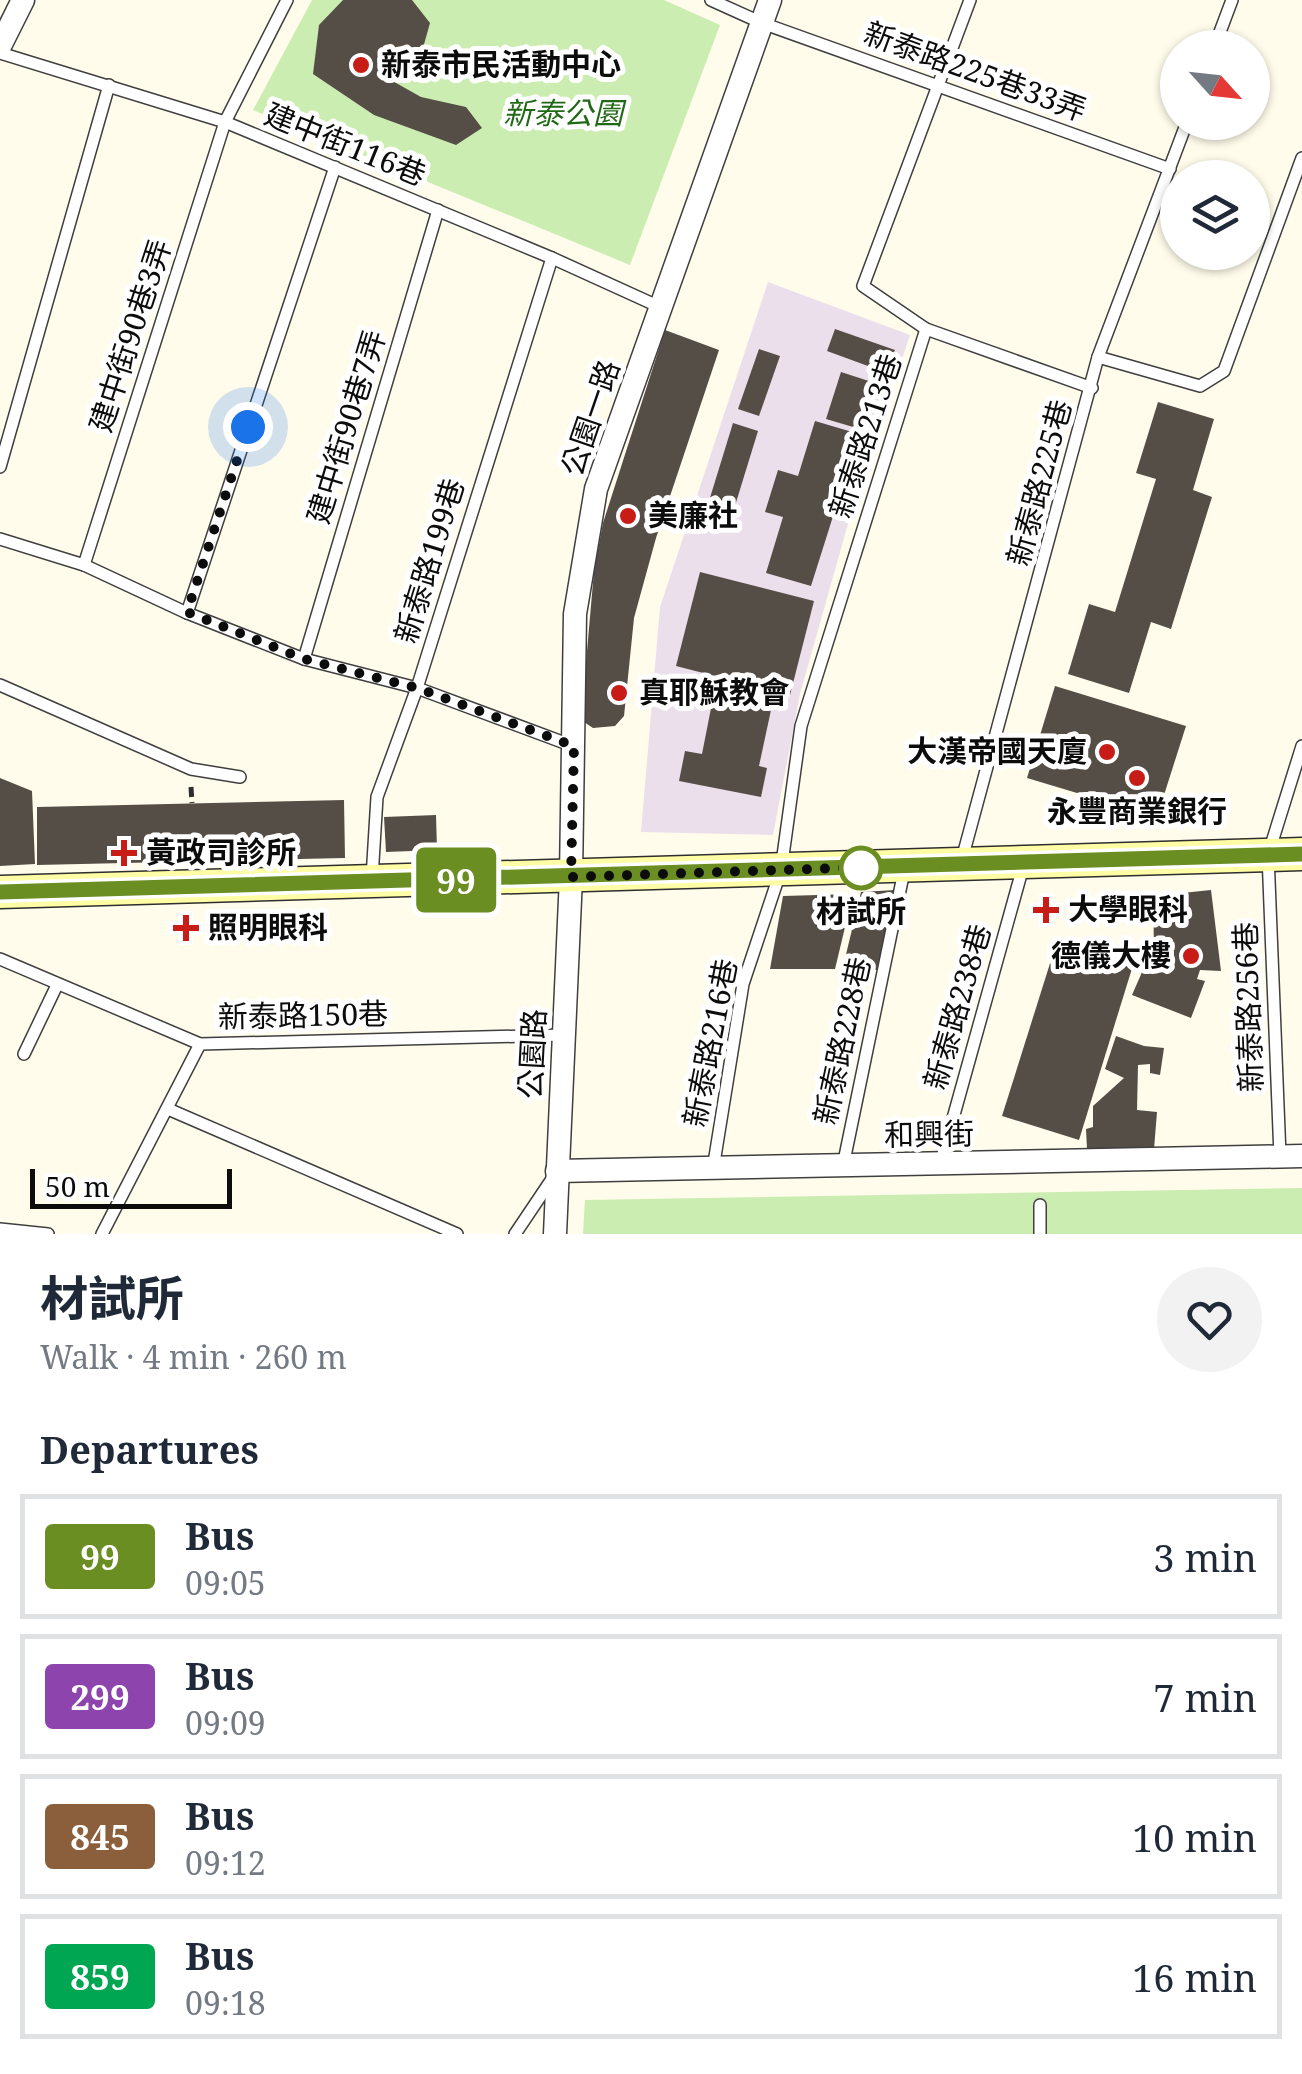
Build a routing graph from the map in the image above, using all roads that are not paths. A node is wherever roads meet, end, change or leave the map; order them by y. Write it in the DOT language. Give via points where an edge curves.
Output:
graph roads {
  1 [pos="24,0"];
  2 [pos="287,0"];
  3 [pos="711,0"];
  4 [pos="770,0"];
  5 [pos="970,0"];
  6 [pos="1232,0"];
  7 [pos="762,23"];
  8 [pos="1221,30"];
  9 [pos="0,49"];
  10 [pos="938,84"];
  11 [pos="108,85"];
  12 [pos="225,122"];
  13 [pos="1302,158"];
  14 [pos="1160,165"];
  15 [pos="335,166"];
  16 [pos="1160,195"];
  17 [pos="438,210"];
  18 [pos="552,258"];
  19 [pos="662,308"];
  20 [pos="926,329"];
  21 [pos="1098,356"];
  22 [pos="1092,388"];
  23 [pos="0,467"];
  24 [pos="0,539"];
  25 [pos="84,565"];
  26 [pos="187,612"];
  27 [pos="304,659"];
  28 [pos="0,685"];
  29 [pos="417,688"];
  30 [pos="574,746"];
  31 [pos="1302,746"];
  32 [pos="240,777"];
  33 [pos="1302,854"];
  34 [pos="1268,855"];
  35 [pos="1024,863"];
  36 [pos="960,864"];
  37 [pos="905,866"];
  38 [pos="781,870"];
  39 [pos="571,877"];
  40 [pos="372,882"];
  41 [pos="0,892"];
  42 [pos="0,959"];
  43 [pos="58,985"];
  44 [pos="564,1035"];
  45 [pos="200,1044"];
  46 [pos="24,1054"];
  47 [pos="168,1109"];
  48 [pos="1291,1157"];
  49 [pos="940,1164"];
  50 [pos="843,1166"];
  51 [pos="713,1169"];
  52 [pos="557,1171"];
  53 [pos="1040,1205"];
  54 [pos="9,1231"];
  55 [pos="48,1234"];
  56 [pos="102,1234"];
  57 [pos="457,1234"];
  58 [pos="516,1234"];
  59 [pos="555,1234"];
  60 [pos="1040,1234"];
  1 -- 9 [label="street"];
  2 -- 12 [label="lane, 建中街90巷3弄"];
  3 -- 7 [label="lane, 新泰路225巷33弄"];
  4 -- 7 [label="street, 公園一路"];
  5 -- 10 [label="lane, 新泰路213巷"];
  6 -- 8 [label="lane"];
  7 -- 10 [label="lane, 新泰路225巷33弄"];
  7 -- 19 [label="street, 公園一路"];
  9 -- 11 [label="lane, 建中街116巷"];
  10 -- 14 [label="lane, 新泰路225巷33弄"];
  10 -- 20 [label="lane, 新泰路213巷" via="863,286"];
  11 -- 12 [label="lane, 建中街116巷"];
  11 -- 23 [label="lane"];
  12 -- 15 [label="lane, 建中街116巷"];
  12 -- 25 [label="lane, 建中街90巷3弄"];
  13 -- 21 [label="lane" via="1224,372 1200,386"];
  15 -- 17 [label="lane, 建中街116巷"];
  15 -- 26 [label="lane"];
  16 -- 21 [label="lane, 新泰路225巷"];
  17 -- 18 [label="lane, 建中街116巷"];
  17 -- 27 [label="lane, 建中街90巷7弄"];
  18 -- 19 [label="lane, 建中街116巷"];
  18 -- 29 [label="lane, 新泰路199巷"];
  19 -- 30 [label="street, 公園一路" via="596,488 575,614"];
  20 -- 22 [label="lane"];
  20 -- 38 [label="lane, 新泰路213巷" via="801,726"];
  21 -- 22 [label="lane, 新泰路225巷"];
  22 -- 36 [label="lane, 新泰路225巷"];
  24 -- 25 [label="lane"];
  25 -- 26 [label="lane"];
  26 -- 27 [label="lane"];
  27 -- 29 [label="lane"];
  28 -- 32 [label="lane" via="191,769"];
  29 -- 30 [label="lane"];
  29 -- 40 [label="lane, 新泰路199巷" via="377,798"];
  30 -- 39 [label="street, 公園一路"];
  31 -- 34 [label="lane, 新泰路256巷"];
  33 -- 34 [label="main road"];
  34 -- 35 [label="main road"];
  34 -- 48 [label="lane, 新泰路256巷"];
  35 -- 36 [label="main road"];
  35 -- 49 [label="lane, 新泰路238巷"];
  36 -- 37 [label="main road"];
  37 -- 38 [label="main road"];
  37 -- 50 [label="lane, 新泰路228巷"];
  38 -- 39 [label="main road"];
  38 -- 51 [label="lane, 新泰路216巷" via="744,984"];
  39 -- 40 [label="main road"];
  39 -- 44 [label="street, 公園路"];
  40 -- 41 [label="main road"];
  42 -- 43 [label="lane, 新泰路150巷"];
  43 -- 45 [label="lane, 新泰路150巷"];
  43 -- 46 [label="lane"];
  44 -- 45 [label="lane, 新泰路150巷"];
  44 -- 52 [label="street, 公園路"];
  45 -- 47 [label="lane"];
  47 -- 56 [label="lane"];
  47 -- 57 [label="lane"];
  48 -- 49 [label="street, 和興街"];
  49 -- 50 [label="street, 和興街"];
  50 -- 51 [label="street, 和興街"];
  51 -- 52 [label="street, 和興街"];
  52 -- 58 [label="lane"];
  52 -- 59 [label="street, 公園路"];
  53 -- 60 [label="lane"];
  54 -- 55 [label="lane"];
}
